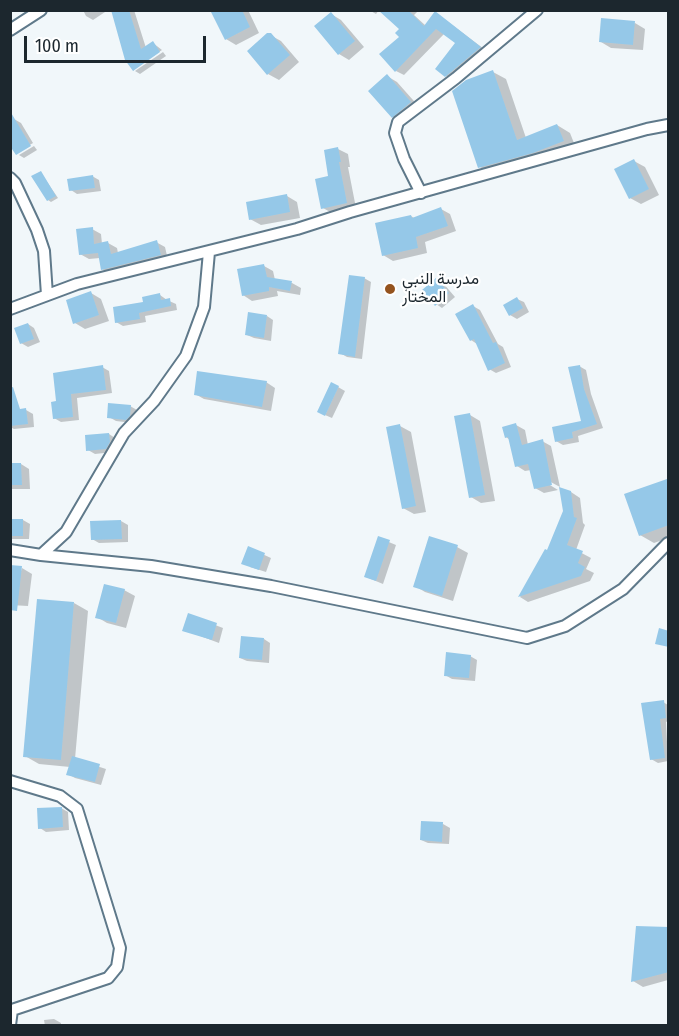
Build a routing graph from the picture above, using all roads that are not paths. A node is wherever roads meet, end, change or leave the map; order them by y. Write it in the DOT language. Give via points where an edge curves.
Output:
graph roads {
  1 [pos="41,10"];
  2 [pos="537,10"];
  3 [pos="10,30"];
  4 [pos="669,125"];
  5 [pos="10,178"];
  6 [pos="421,193"];
  7 [pos="209,252"];
  8 [pos="47,295"];
  9 [pos="10,309"];
  10 [pos="669,543"];
  11 [pos="10,550"];
  12 [pos="41,555"];
  13 [pos="10,781"];
  14 [pos="10,1025"];
  1 -- 3 [label="street"];
  2 -- 6 [label="street" via="398,122 395,133"];
  4 -- 6 [label="street"];
  5 -- 8 [label="street" via="44,251"];
  6 -- 7 [label="street"];
  7 -- 8 [label="street"];
  7 -- 12 [label="street" via="204,307 186,356 124,434 66,532"];
  8 -- 9 [label="street"];
  10 -- 12 [label="street" via="623,589 565,626 527,638 271,586 151,566"];
  11 -- 12 [label="street"];
  13 -- 14 [label="street" via="60,796 77,809 120,948 117,967 108,978 12,1010"];
}
